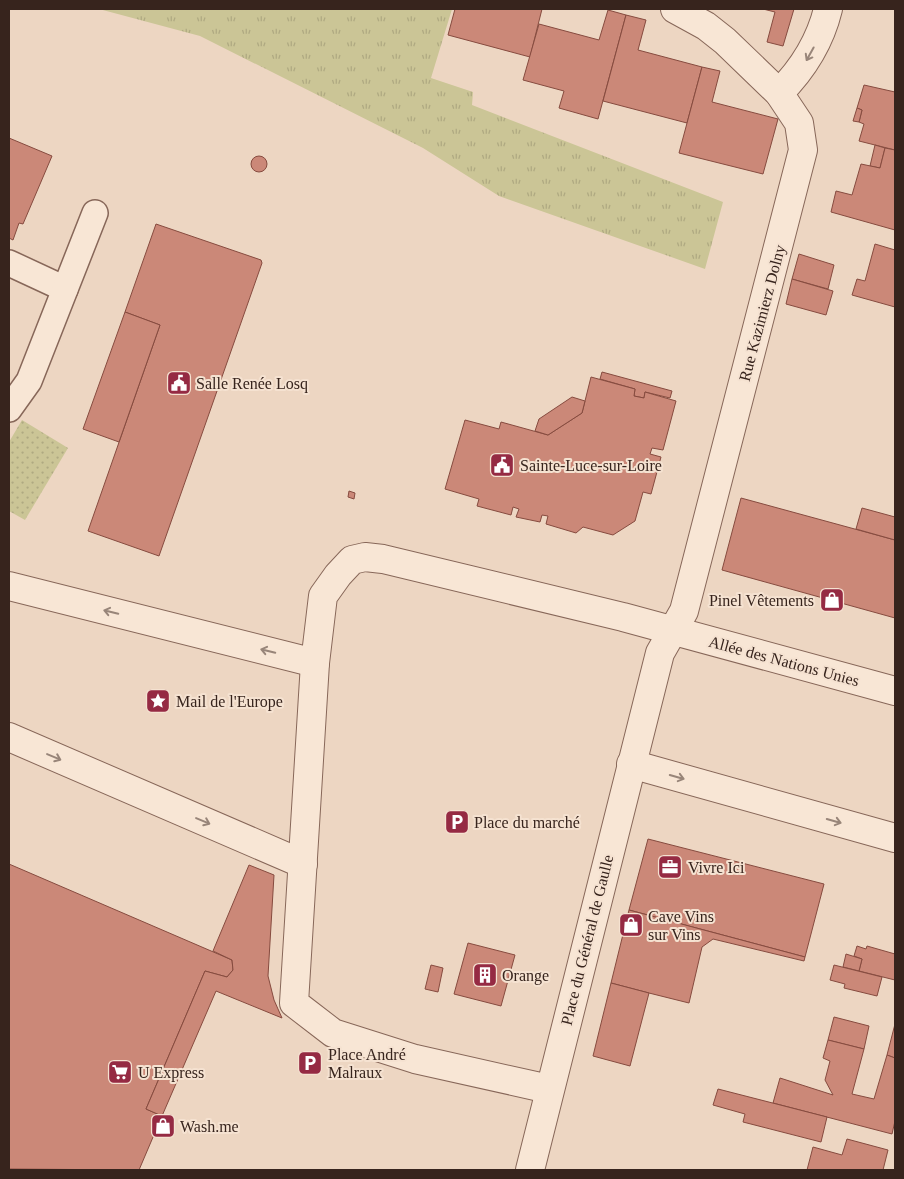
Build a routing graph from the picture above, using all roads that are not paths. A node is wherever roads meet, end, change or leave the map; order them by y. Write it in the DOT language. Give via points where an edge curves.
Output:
graph roads {
  1 [pos="674,9"];
  2 [pos="828,9"];
  3 [pos="779,93"];
  4 [pos="96,213"];
  5 [pos="9,263"];
  6 [pos="65,289"];
  7 [pos="9,409"];
  8 [pos="9,586"];
  9 [pos="673,631"];
  10 [pos="315,663"];
  11 [pos="895,691"];
  12 [pos="9,737"];
  13 [pos="630,764"];
  14 [pos="895,838"];
  15 [pos="302,864"];
  16 [pos="549,1089"];
  17 [pos="530,1170"];
  1 -- 3 [label="street, Rue Kazimierz Dolny" via="706,26 725,41"];
  2 -- 3 [label="street, one-way" via="810,56"];
  3 -- 9 [label="street, Rue Kazimierz Dolny" via="800,123 803,150 695,573 684,611"];
  4 -- 6 [label="lane"];
  5 -- 6 [label="lane"];
  6 -- 7 [label="lane" via="29,381"];
  10 -- 8 [label="street, one-way"];
  9 -- 10 [label="street" via="365,557 352,560 323,596"];
  9 -- 11 [label="street, Allée des Nations Unies"];
  9 -- 13 [label="street, Place du Général de Gaulle" via="660,653"];
  10 -- 15 [label="street"];
  12 -- 15 [label="street, one-way"];
  13 -- 14 [label="street, one-way"];
  13 -- 16 [label="street, Place du Général de Gaulle"];
  15 -- 16 [label="street" via="294,1003 333,1033 415,1059"];
  16 -- 17 [label="street, Place du Général de Gaulle"];
}
